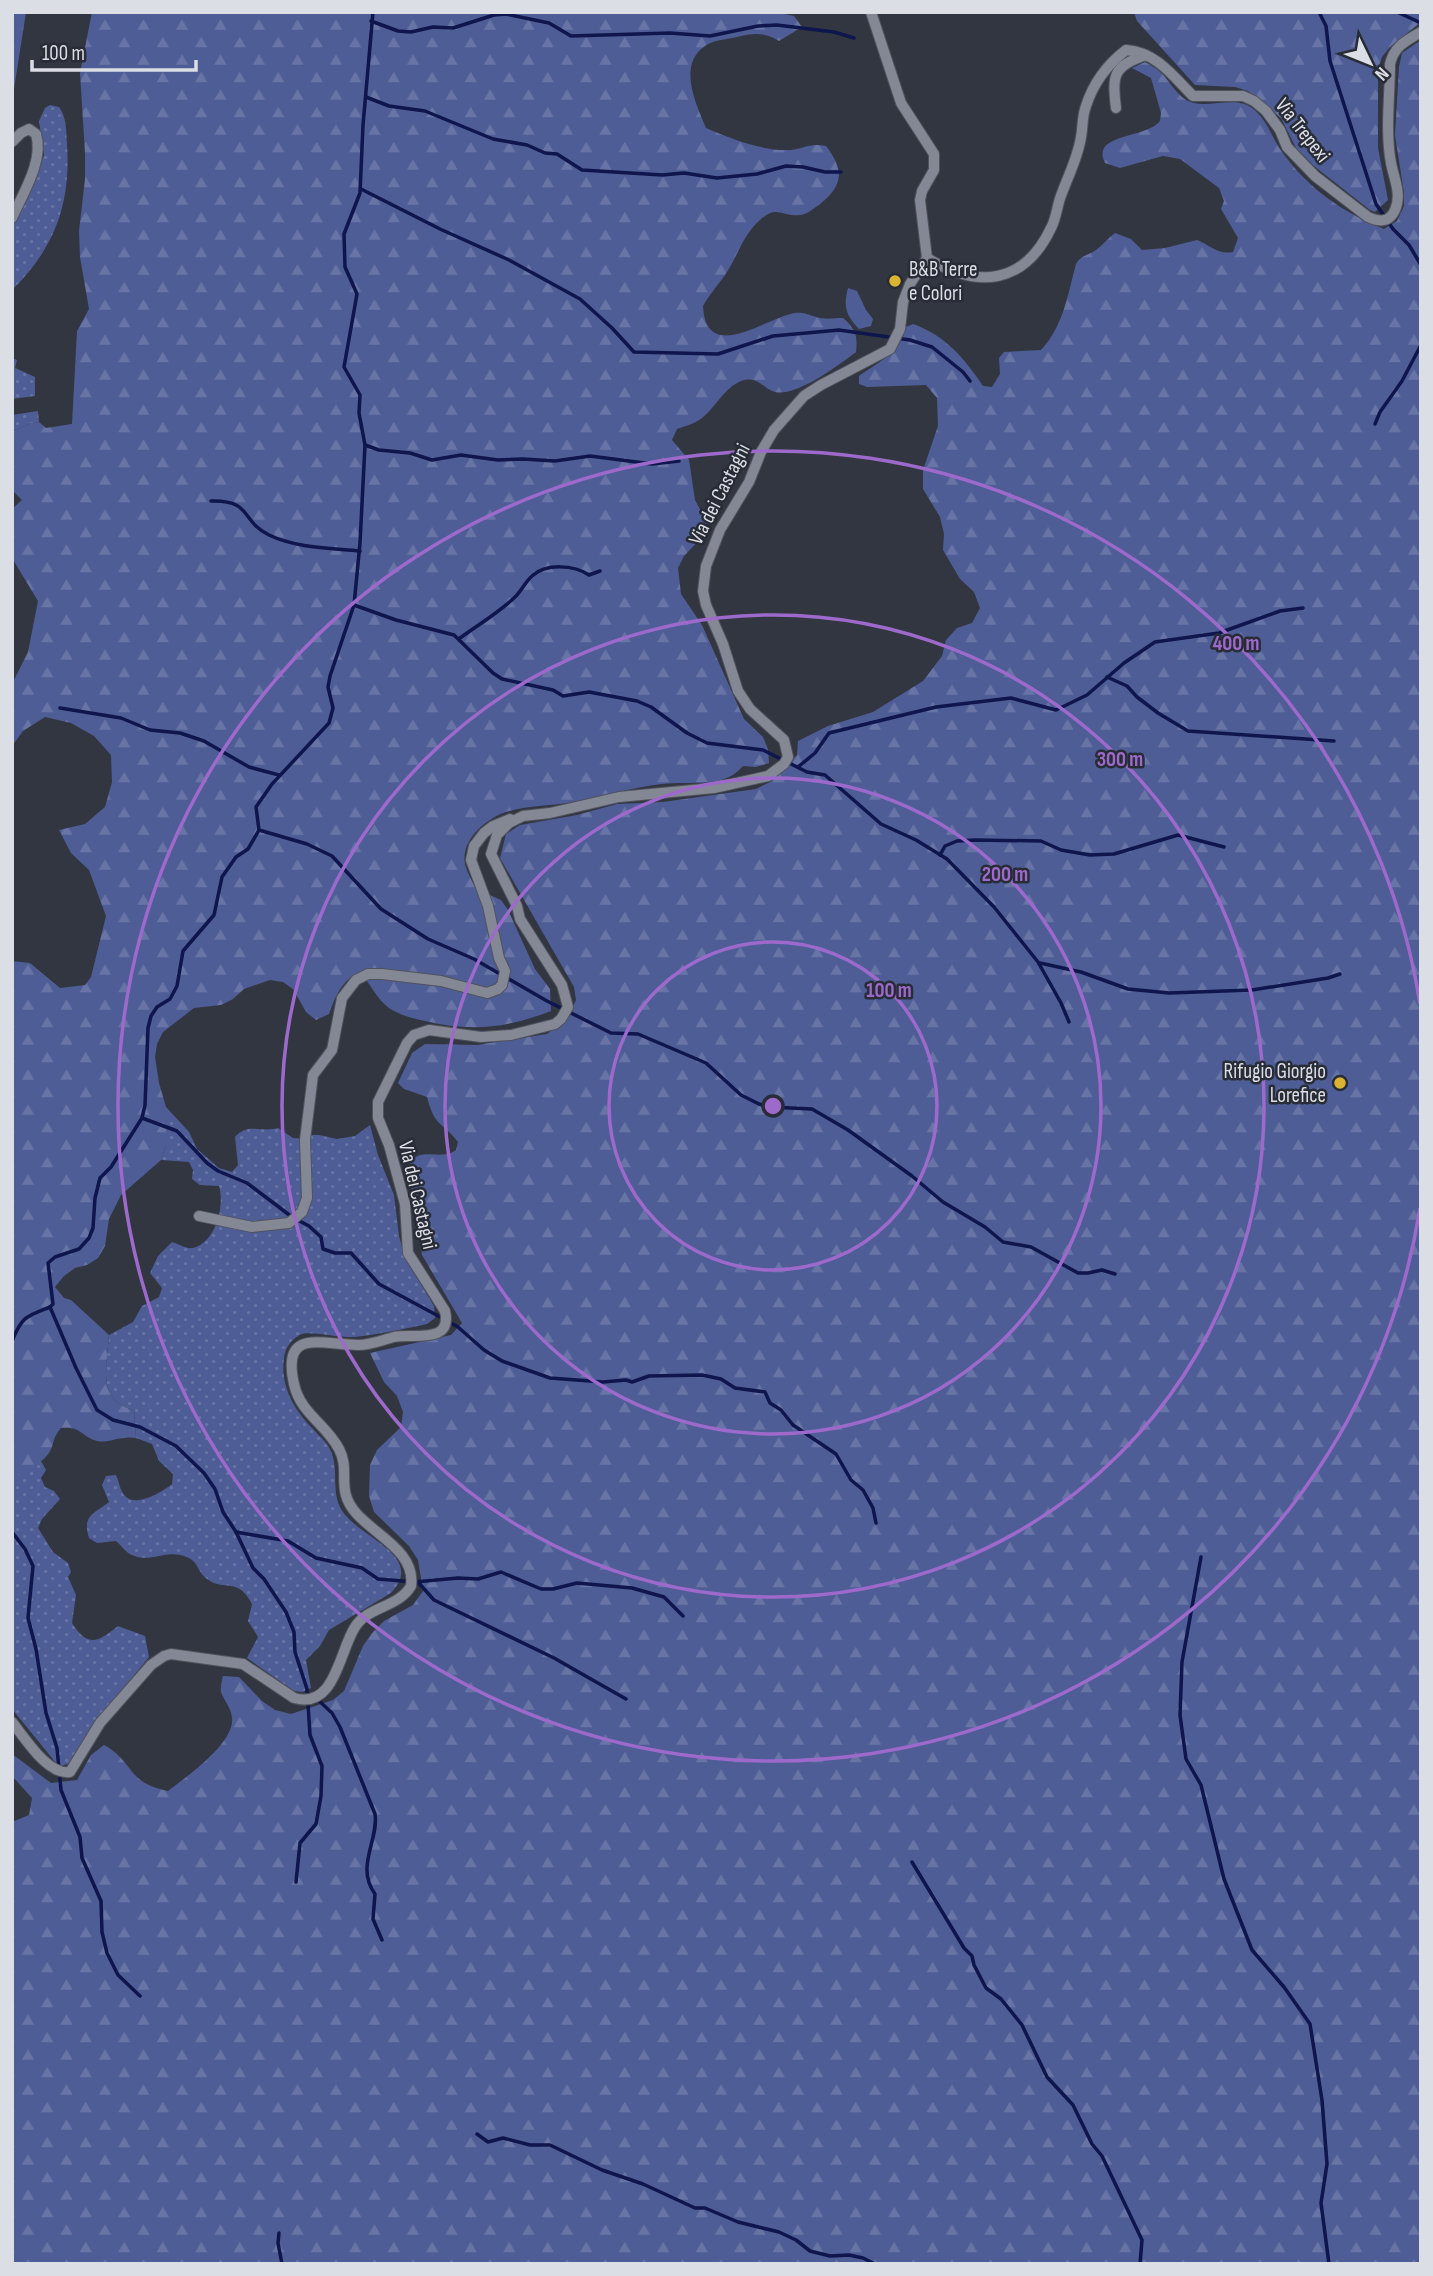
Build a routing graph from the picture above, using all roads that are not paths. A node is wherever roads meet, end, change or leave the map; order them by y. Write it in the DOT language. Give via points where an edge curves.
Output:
graph roads {
  1 [pos="871,12"];
  2 [pos="1421,32"];
  3 [pos="1146,55"];
  4 [pos="1116,108"];
  5 [pos="12,142"];
  6 [pos="12,218"];
  7 [pos="928,258"];
  8 [pos="523,816"];
  9 [pos="200,1216"];
  10 [pos="12,1722"];
  1 -- 7 [label="street" via="901,103 934,153 934,170 920,200"];
  2 -- 3 [label="street, Via Trepexi" via="1397,47 1390,64 1389,146 1398,197 1393,215 1381,221 1368,217 1315,176 1254,101 1244,96 1194,96 1167,68"];
  3 -- 4 [label="street" via="1119,69 1113,85"];
  3 -- 7 [label="street" via="1126,50 1110,63 1091,93 1082,137 1053,225 1029,259 1004,275 985,279"];
  5 -- 6 [label="street" via="29,129 39,146"];
  7 -- 8 [label="street, Via dei Castagni" via="910,284 900,329 890,349 821,385 788,412 761,452 710,550 703,577 706,605 738,691 750,709 784,740 788,757 784,764 768,776 714,788 619,797"];
  8 -- 9 [label="street" via="493,826 478,839 471,860 505,971 502,985 487,993 382,974 368,974 356,981 342,998 332,1050 313,1074 305,1140 307,1198 302,1212 289,1223 252,1227"];
  8 -- 10 [label="street, Via dei Castagni" via="497,835 491,854 520,919 562,985 568,1000 565,1014 555,1024 497,1037 440,1030 414,1035 377,1107 405,1204 408,1253 445,1311 444,1326 429,1336 396,1336 359,1345 312,1341 293,1353 293,1383 308,1415 341,1454 349,1504 405,1559 411,1586 400,1598 362,1618 331,1682 317,1698 294,1698 243,1664 171,1654 150,1665 100,1724 70,1772 50,1767"];
}
